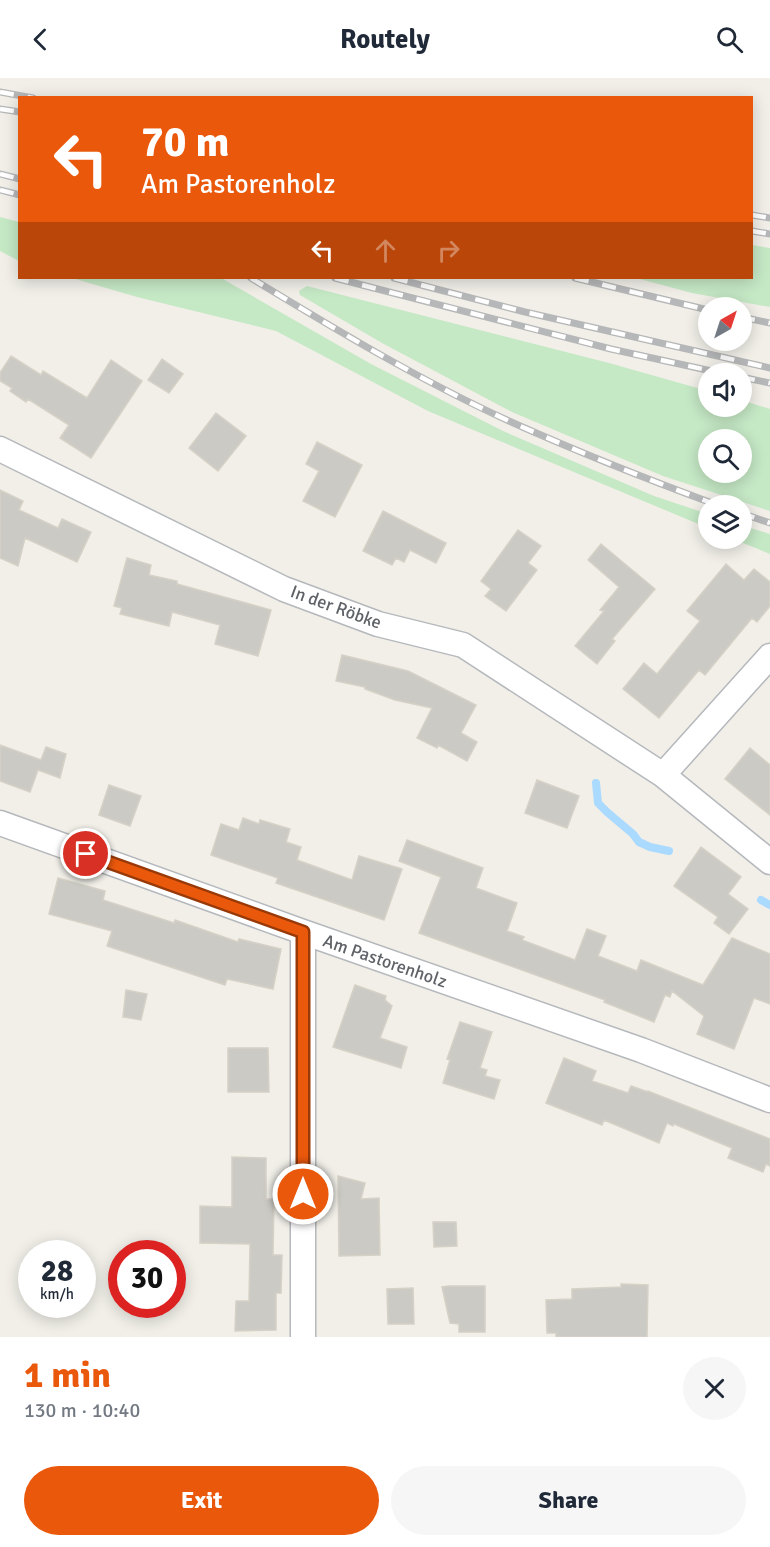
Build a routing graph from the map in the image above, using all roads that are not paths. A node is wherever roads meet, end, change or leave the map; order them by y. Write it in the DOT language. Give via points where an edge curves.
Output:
graph roads {
  1 [pos="0,449"];
  2 [pos="770,656"];
  3 [pos="663,776"];
  4 [pos="0,823"];
  5 [pos="770,862"];
  6 [pos="303,932"];
  7 [pos="770,1100"];
  8 [pos="303,1337"];
  1 -- 3 [label="street, In der Röbke" via="284,589 378,624 462,645"];
  2 -- 3 [label="street"];
  3 -- 5 [label="street, In der Röbke"];
  4 -- 6 [label="street, Am Pastorenholz"];
  6 -- 7 [label="street, Am Pastorenholz" via="641,1050"];
  6 -- 8 [label="street"];
}
